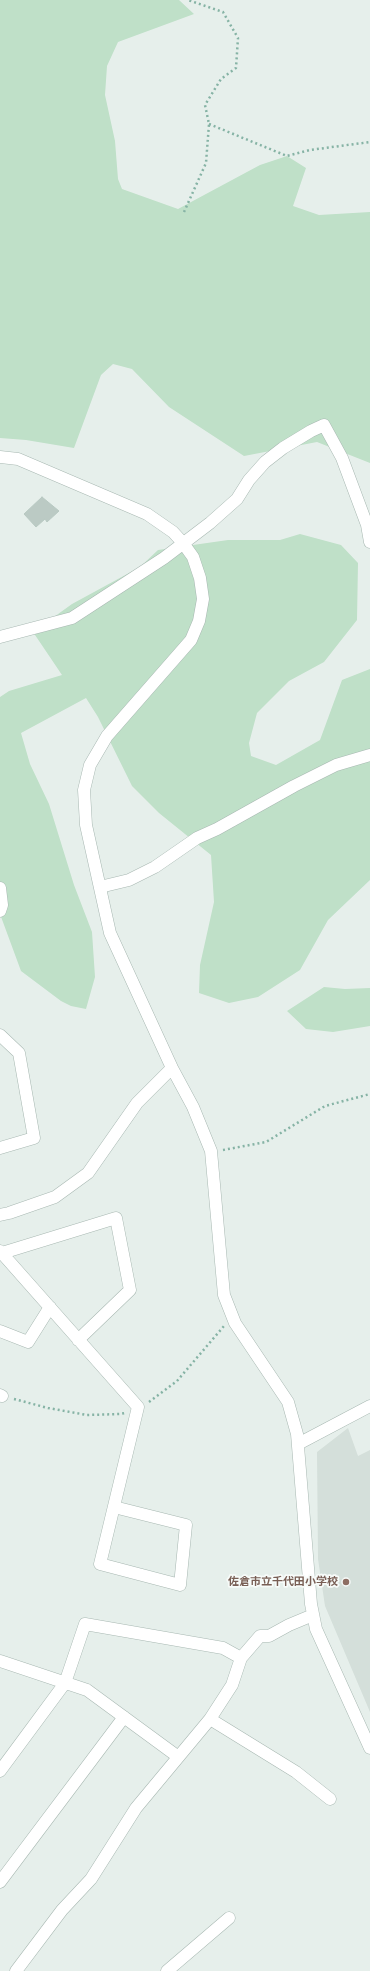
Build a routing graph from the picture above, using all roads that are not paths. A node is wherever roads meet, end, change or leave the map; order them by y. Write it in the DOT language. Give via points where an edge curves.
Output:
graph roads {
  1 [pos="0,457"];
  2 [pos="370,542"];
  3 [pos="184,543"];
  4 [pos="0,637"];
  5 [pos="370,755"];
  6 [pos="100,887"];
  7 [pos="0,888"];
  8 [pos="0,911"];
  9 [pos="0,1035"];
  10 [pos="172,1068"];
  11 [pos="0,1148"];
  12 [pos="0,1215"];
  13 [pos="1,1252"];
  14 [pos="50,1307"];
  15 [pos="0,1331"];
  16 [pos="78,1340"];
  17 [pos="370,1406"];
  18 [pos="298,1444"];
  19 [pos="114,1507"];
  20 [pos="313,1615"];
  21 [pos="241,1658"];
  22 [pos="0,1661"];
  23 [pos="65,1682"];
  24 [pos="124,1717"];
  25 [pos="210,1719"];
  26 [pos="370,1748"];
  27 [pos="177,1756"];
  28 [pos="0,1770"];
  29 [pos="330,1799"];
  30 [pos="0,1882"];
  31 [pos="228,1918"];
  32 [pos="16,1971"];
  33 [pos="167,1971"];
  1 -- 3 [label="street" via="18,459 147,514"];
  2 -- 3 [label="street" via="367,525 342,458 324,425 305,434 265,462 237,499"];
  3 -- 4 [label="street" via="72,618"];
  3 -- 6 [label="street" via="193,557 203,599 199,621 191,640 107,736 90,765 84,790 86,825"];
  5 -- 6 [label="street" via="336,765 294,786 197,838 155,867 129,880"];
  6 -- 10 [label="street" via="110,933"];
  7 -- 8 [label="street"];
  9 -- 11 [label="street" via="19,1053 34,1138"];
  10 -- 12 [label="street" via="137,1103 88,1172 54,1197"];
  10 -- 18 [label="street" via="193,1107 211,1151 224,1295 235,1323 288,1402"];
  13 -- 14 [label="street"];
  13 -- 16 [label="street" via="116,1218 130,1290"];
  14 -- 15 [label="street" via="28,1342"];
  14 -- 16 [label="street"];
  16 -- 19 [label="street" via="138,1407"];
  17 -- 18 [label="street"];
  18 -- 20 [label="street"];
  19 -- 19 [label="street" via="100,1564 180,1585 186,1525"];
  20 -- 21 [label="street" via="269,1636 260,1636"];
  20 -- 26 [label="street" via="316,1629"];
  21 -- 23 [label="street" via="223,1648 85,1624"];
  21 -- 25 [label="street" via="232,1685"];
  22 -- 23 [label="street"];
  23 -- 24 [label="street" via="87,1690"];
  23 -- 28 [label="street"];
  24 -- 27 [label="street"];
  24 -- 30 [label="street"];
  25 -- 27 [label="street"];
  25 -- 29 [label="street" via="296,1772"];
  27 -- 32 [label="street" via="136,1808 91,1878 62,1910"];
  31 -- 33 [label="street"];
}
